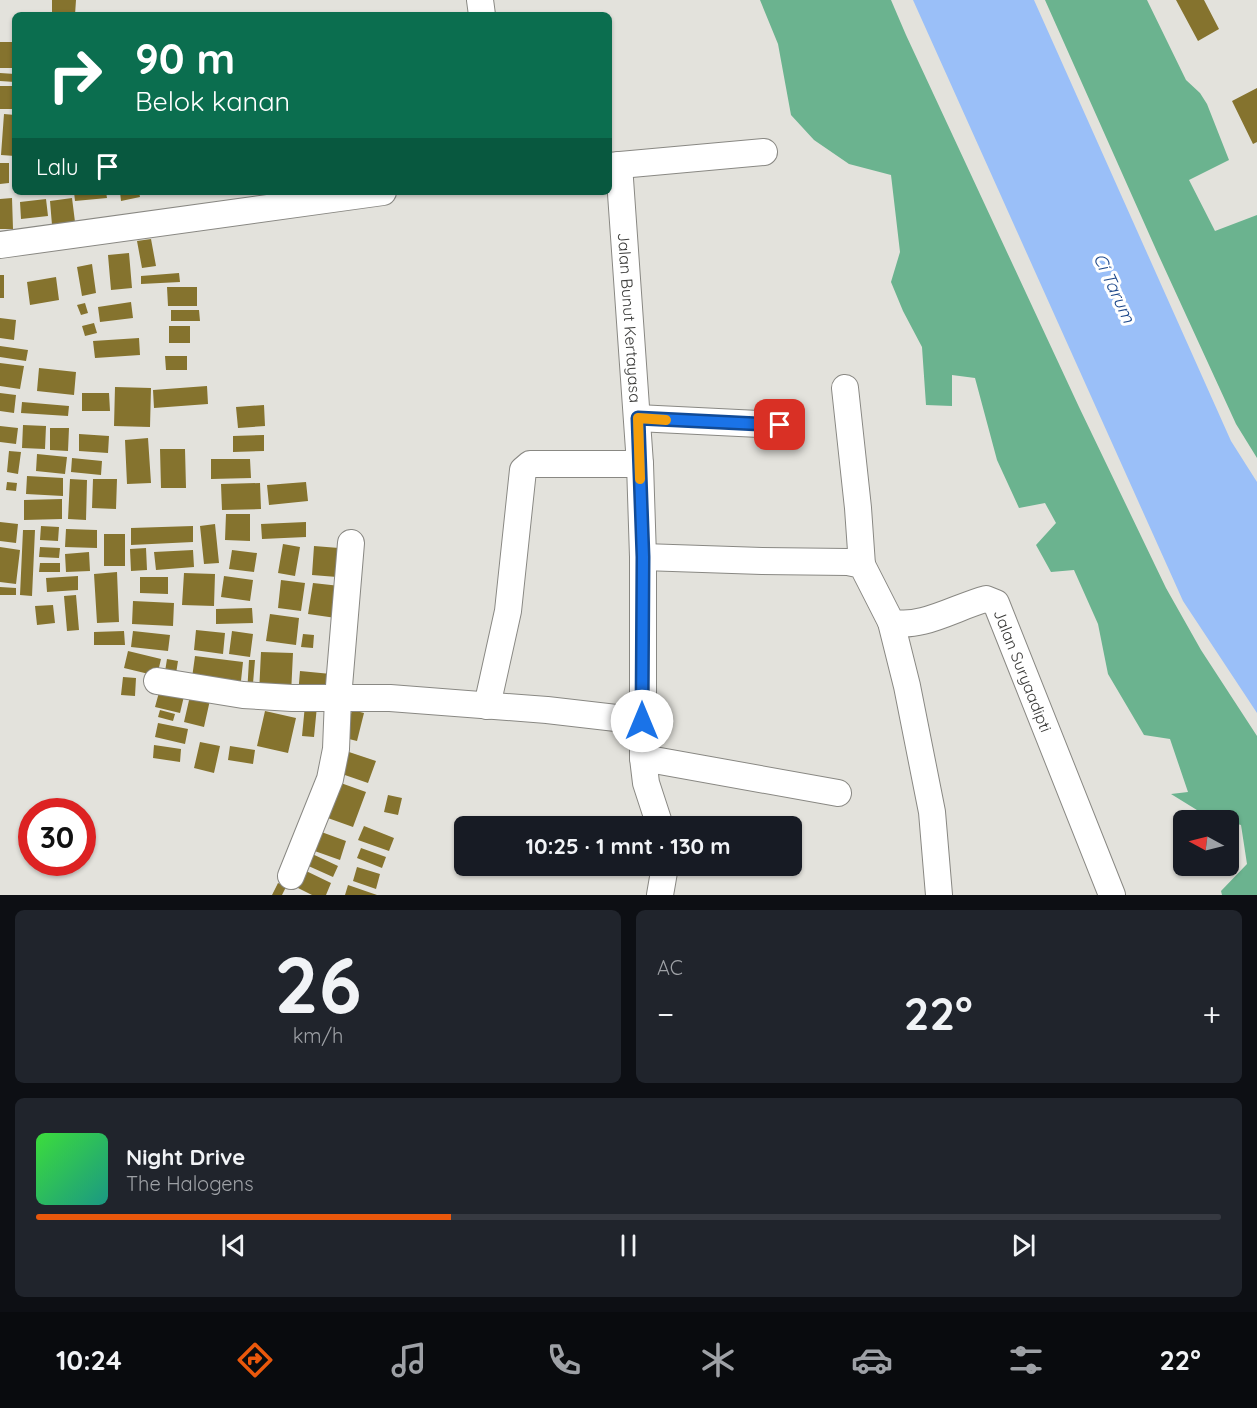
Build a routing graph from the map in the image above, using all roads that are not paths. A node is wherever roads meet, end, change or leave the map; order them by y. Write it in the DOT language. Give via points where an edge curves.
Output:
graph roads {
  1 [pos="764,152"];
  2 [pos="614,166"];
  3 [pos="361,195"];
  4 [pos="0,245"];
  5 [pos="845,388"];
  6 [pos="638,418"];
  7 [pos="780,425"];
  8 [pos="640,464"];
  9 [pos="351,543"];
  10 [pos="643,557"];
  11 [pos="862,565"];
  12 [pos="891,622"];
  13 [pos="157,681"];
  14 [pos="338,698"];
  15 [pos="488,706"];
  16 [pos="642,721"];
  17 [pos="643,758"];
  18 [pos="838,793"];
  19 [pos="657,816"];
  20 [pos="291,876"];
  21 [pos="663,876"];
  22 [pos="660,895"];
  23 [pos="939,895"];
  24 [pos="1112,895"];
  1 -- 2 [label="street"];
  2 -- 6 [label="street, Jalan Bunut Kertayasa"];
  3 -- 4 [label="street"];
  5 -- 11 [label="street"];
  6 -- 7 [label="street"];
  6 -- 8 [label="street, Jalan Bunut Kertayasa"];
  8 -- 10 [label="street, Jalan Bunut Kertayasa"];
  8 -- 15 [label="street" via="530,464 523,470 508,611"];
  9 -- 14 [label="street"];
  10 -- 11 [label="street"];
  10 -- 16 [label="street, Jalan Bunut Kertayasa"];
  11 -- 12 [label="street"];
  12 -- 23 [label="street" via="932,812"];
  12 -- 24 [label="street, Jalan Suryaadipti" via="916,623 986,599 996,603"];
  13 -- 14 [label="street" via="243,695"];
  14 -- 15 [label="street"];
  14 -- 20 [label="street" via="336,749 330,779"];
  15 -- 16 [label="street"];
  16 -- 17 [label="street, Jalan Bunut Kertayasa"];
  17 -- 18 [label="street"];
  17 -- 19 [label="street, Jalan Bunut Kertayasa"];
  21 -- 22 [label="street"];
}
